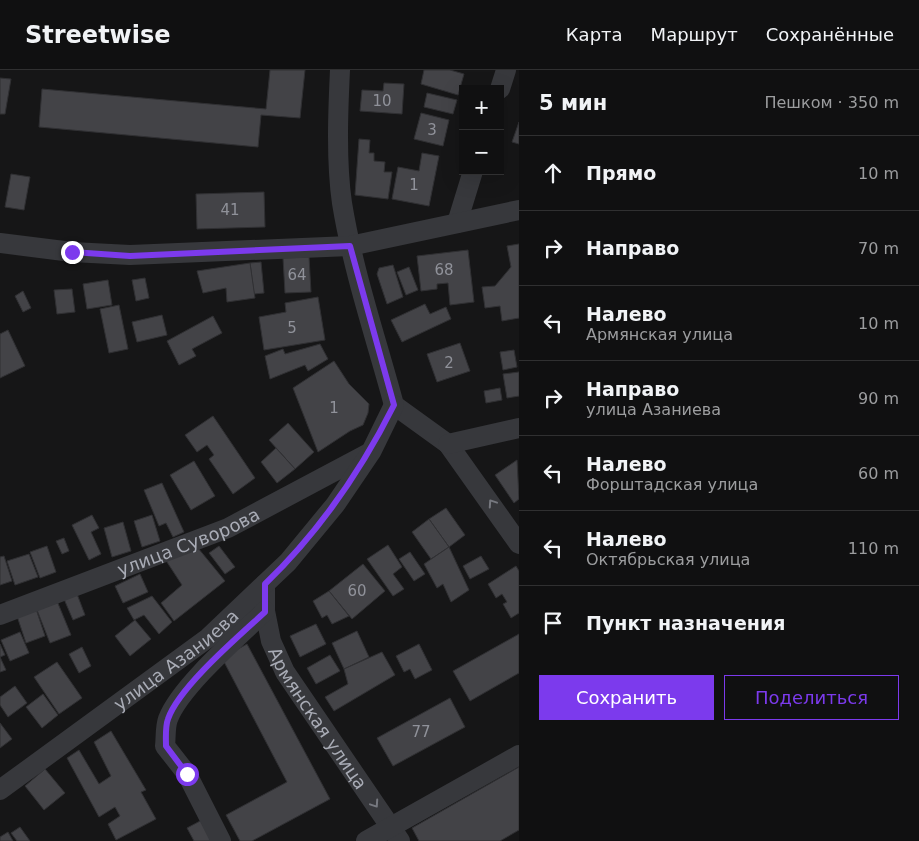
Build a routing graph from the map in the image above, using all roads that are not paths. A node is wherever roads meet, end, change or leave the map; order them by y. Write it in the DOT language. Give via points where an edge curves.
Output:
graph roads {
  1 [pos="340,70"];
  2 [pos="506,70"];
  3 [pos="501,85"];
  4 [pos="472,175"];
  5 [pos="519,210"];
  6 [pos="457,223"];
  7 [pos="0,243"];
  8 [pos="350,246"];
  9 [pos="394,405"];
  10 [pos="519,428"];
  11 [pos="448,444"];
  12 [pos="371,452"];
  13 [pos="519,544"];
  14 [pos="265,584"];
  15 [pos="265,612"];
  16 [pos="0,615"];
  17 [pos="519,755"];
  18 [pos="0,790"];
  19 [pos="395,834"];
  20 [pos="221,841"];
  21 [pos="366,841"];
  1 -- 8 [label="street" via="338,112 342,201"];
  2 -- 3 [label="street"];
  4 -- 6 [label="street"];
  5 -- 6 [label="street"];
  6 -- 8 [label="street"];
  7 -- 8 [label="street" via="130,256"];
  8 -- 9 [label="street"];
  9 -- 11 [label="street"];
  9 -- 12 [label="street, улица Азаниева"];
  10 -- 11 [label="street"];
  13 -- 11 [label="street, one-way"];
  12 -- 14 [label="street, улица Азаниева" via="335,505 288,562"];
  12 -- 16 [label="street, улица Суворова" via="228,528"];
  14 -- 15 [label="street, Армянская улица"];
  14 -- 18 [label="street, улица Азаниева" via="208,638"];
  15 -- 19 [label="street, Армянская улица, one-way" via="271,641 285,672"];
  15 -- 20 [label="street" via="199,677 176,704 167,721 166,746 187,774"];
  17 -- 19 [label="street"];
  19 -- 21 [label="street"];
}
